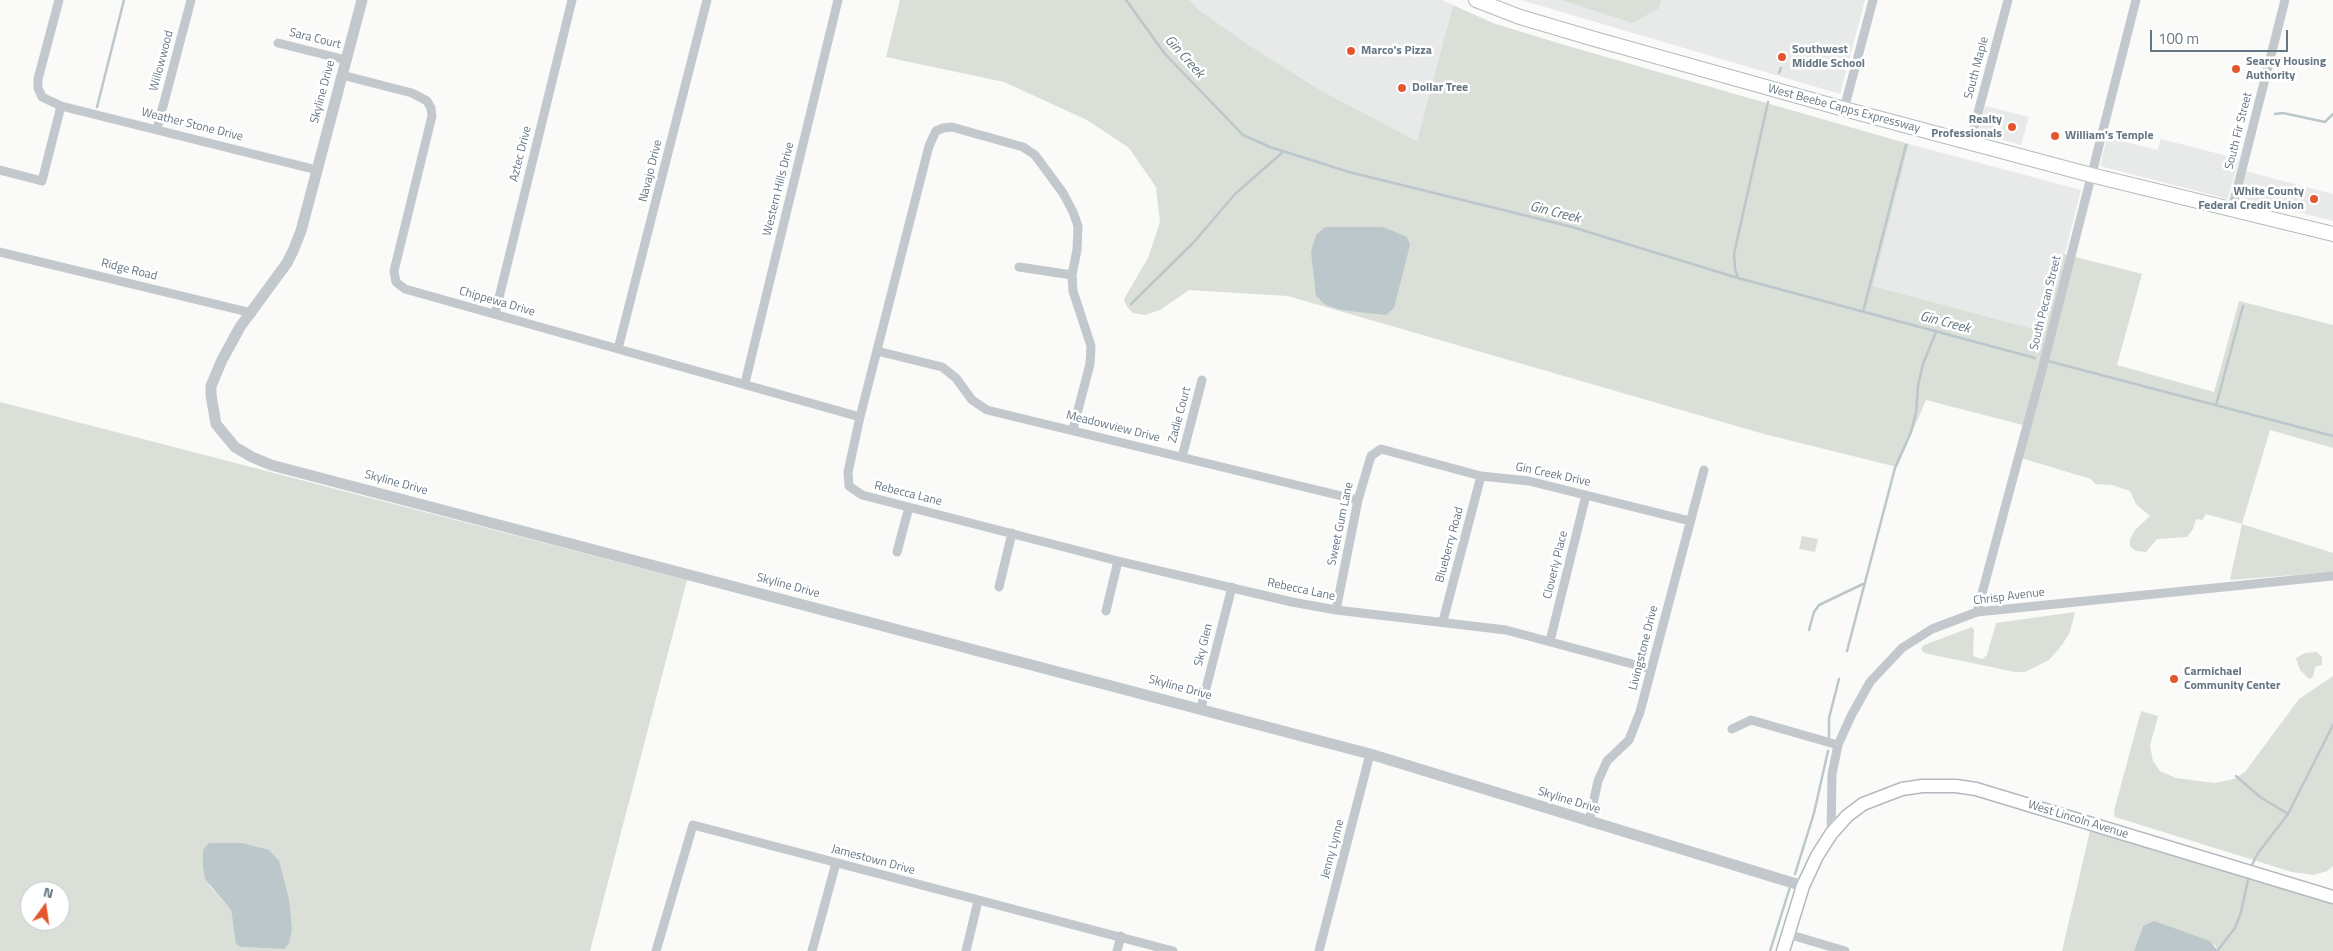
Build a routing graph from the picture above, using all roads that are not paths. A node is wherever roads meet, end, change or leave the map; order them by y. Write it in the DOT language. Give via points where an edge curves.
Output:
graph roads {
  1 [pos="59,0"];
  2 [pos="191,0"];
  3 [pos="362,0"];
  4 [pos="572,0"];
  5 [pos="708,0"];
  6 [pos="838,0"];
  7 [pos="1476,0"];
  8 [pos="1873,0"];
  9 [pos="2008,0"];
  10 [pos="2136,0"];
  11 [pos="2284,0"];
  12 [pos="278,43"];
  13 [pos="346,60"];
  14 [pos="342,75"];
  15 [pos="61,106"];
  16 [pos="1844,109"];
  17 [pos="157,129"];
  18 [pos="1970,143"];
  19 [pos="0,170"];
  20 [pos="317,170"];
  21 [pos="2091,175"];
  22 [pos="2232,209"];
  23 [pos="2333,234"];
  24 [pos="0,252"];
  25 [pos="1019,267"];
  26 [pos="1072,275"];
  27 [pos="252,313"];
  28 [pos="495,314"];
  29 [pos="618,349"];
  30 [pos="878,351"];
  31 [pos="1202,380"];
  32 [pos="745,384"];
  33 [pos="860,417"];
  34 [pos="1074,429"];
  35 [pos="1381,448"];
  36 [pos="1182,457"];
  37 [pos="1704,470"];
  38 [pos="1481,476"];
  39 [pos="1586,495"];
  40 [pos="1358,500"];
  41 [pos="909,507"];
  42 [pos="1690,521"];
  43 [pos="1012,533"];
  44 [pos="897,552"];
  45 [pos="1118,561"];
  46 [pos="2333,576"];
  47 [pos="999,587"];
  48 [pos="1232,588"];
  49 [pos="1336,610"];
  50 [pos="1106,611"];
  51 [pos="1977,612"];
  52 [pos="1443,621"];
  53 [pos="1550,641"];
  54 [pos="1650,670"];
  55 [pos="1201,708"];
  56 [pos="1732,729"];
  57 [pos="1838,745"];
  58 [pos="1370,754"];
  59 [pos="1589,822"];
  60 [pos="1831,834"];
  61 [pos="836,863"];
  62 [pos="1803,886"];
  63 [pos="2333,897"];
  64 [pos="978,901"];
  65 [pos="1788,934"];
  66 [pos="1121,936"];
  67 [pos="656,951"];
  68 [pos="812,951"];
  69 [pos="966,951"];
  70 [pos="1117,951"];
  71 [pos="1173,951"];
  72 [pos="1319,951"];
  73 [pos="1783,951"];
  74 [pos="1845,951"];
  1 -- 15 [label="street, Weather Stone Drive" via="38,88 42,97"];
  2 -- 17 [label="street, Willowwood"];
  3 -- 13 [label="street, Skyline Drive"];
  4 -- 28 [label="street, Aztec Drive"];
  5 -- 29 [label="street, Navajo Drive"];
  6 -- 32 [label="street, Western Hills Drive"];
  7 -- 16 [label="main road, West Beebe Capps Expressway" via="1583,36"];
  8 -- 16 [label="street"];
  9 -- 18 [label="street, South Maple"];
  10 -- 21 [label="street, South Pecan Street"];
  11 -- 22 [label="street, South Fir Street"];
  12 -- 13 [label="street, Sara Court"];
  13 -- 14 [label="street, Skyline Drive"];
  14 -- 20 [label="street, Skyline Drive"];
  14 -- 28 [label="street, Chippewa Drive" via="412,93 427,101 431,108 432,116 394,271 396,282 405,289"];
  15 -- 17 [label="street, Weather Stone Drive"];
  15 -- 19 [label="street" via="42,181"];
  16 -- 18 [label="main road, West Beebe Capps Expressway"];
  17 -- 20 [label="street, Weather Stone Drive"];
  18 -- 21 [label="main road, West Beebe Capps Expressway"];
  20 -- 27 [label="street, Skyline Drive" via="293,252"];
  21 -- 22 [label="main road, West Beebe Capps Expressway"];
  21 -- 51 [label="street, South Pecan Street"];
  22 -- 23 [label="main road, West Beebe Capps Expressway"];
  24 -- 27 [label="street, Ridge Road"];
  25 -- 26 [label="street"];
  26 -- 30 [label="street, Rebecca Lane" via="1078,226 1063,193 1035,155 1010,142 952,127 943,128 931,138"];
  26 -- 34 [label="street, Rebecca Lane" via="1073,290 1091,346 1090,364"];
  27 -- 55 [label="street, Skyline Drive" via="240,327 222,360 210,395 216,424 235,447 252,458"];
  28 -- 29 [label="street, Chippewa Drive"];
  29 -- 32 [label="street, Chippewa Drive"];
  30 -- 33 [label="street, Rebecca Lane"];
  30 -- 34 [label="street, Meadowview Drive" via="942,367 956,378 972,400 987,410"];
  31 -- 36 [label="street, Zadie Court"];
  32 -- 33 [label="street, Chippewa Drive"];
  33 -- 41 [label="street, Rebecca Lane" via="848,472 849,486 862,495"];
  34 -- 36 [label="street, Meadowview Drive"];
  35 -- 38 [label="street, Gin Creek Drive"];
  35 -- 40 [label="street, Sweet Gum Lane" via="1371,456"];
  36 -- 40 [label="street, Meadowview Drive"];
  37 -- 42 [label="street, Livingstone Drive"];
  38 -- 39 [label="street, Gin Creek Drive" via="1529,481"];
  38 -- 52 [label="street, Blueberry Road"];
  39 -- 42 [label="street, Gin Creek Drive"];
  39 -- 53 [label="street, Cloverly Place"];
  40 -- 49 [label="street, Sweet Gum Lane"];
  41 -- 43 [label="street, Rebecca Lane"];
  41 -- 44 [label="street"];
  42 -- 54 [label="street, Livingstone Drive"];
  43 -- 45 [label="street, Rebecca Lane"];
  43 -- 47 [label="street"];
  45 -- 48 [label="street, Rebecca Lane"];
  45 -- 50 [label="street"];
  46 -- 51 [label="street, Chrisp Avenue"];
  48 -- 49 [label="street, Rebecca Lane"];
  48 -- 55 [label="street, Sky Glen"];
  49 -- 52 [label="street, Rebecca Lane"];
  51 -- 57 [label="street, Chrisp Avenue" via="1932,630 1902,648 1870,682"];
  52 -- 53 [label="street, Rebecca Lane" via="1506,630"];
  53 -- 54 [label="street, Rebecca Lane"];
  54 -- 59 [label="street, Livingstone Drive" via="1635,728 1629,740 1607,761 1598,781"];
  55 -- 58 [label="street, Skyline Drive"];
  56 -- 57 [label="street" via="1751,720"];
  57 -- 60 [label="street, Chrisp Avenue" via="1832,774"];
  58 -- 59 [label="street, Skyline Drive"];
  58 -- 72 [label="street, Jenny Lynne"];
  59 -- 62 [label="street, Skyline Drive"];
  60 -- 62 [label="main road, West Lincoln Avenue"];
  60 -- 63 [label="main road, West Lincoln Avenue" via="1852,812 1880,796 1922,786 1956,786 1994,794"];
  61 -- 64 [label="street, Jamestown Drive"];
  61 -- 67 [label="street, Jamestown Drive" via="693,825"];
  61 -- 68 [label="street"];
  62 -- 65 [label="main road, West Lincoln Avenue"];
  64 -- 66 [label="street, Jamestown Drive"];
  64 -- 69 [label="street"];
  65 -- 73 [label="main road, West Lincoln Avenue"];
  65 -- 74 [label="street"];
  66 -- 70 [label="street"];
  66 -- 71 [label="street, Jamestown Drive"];
}
